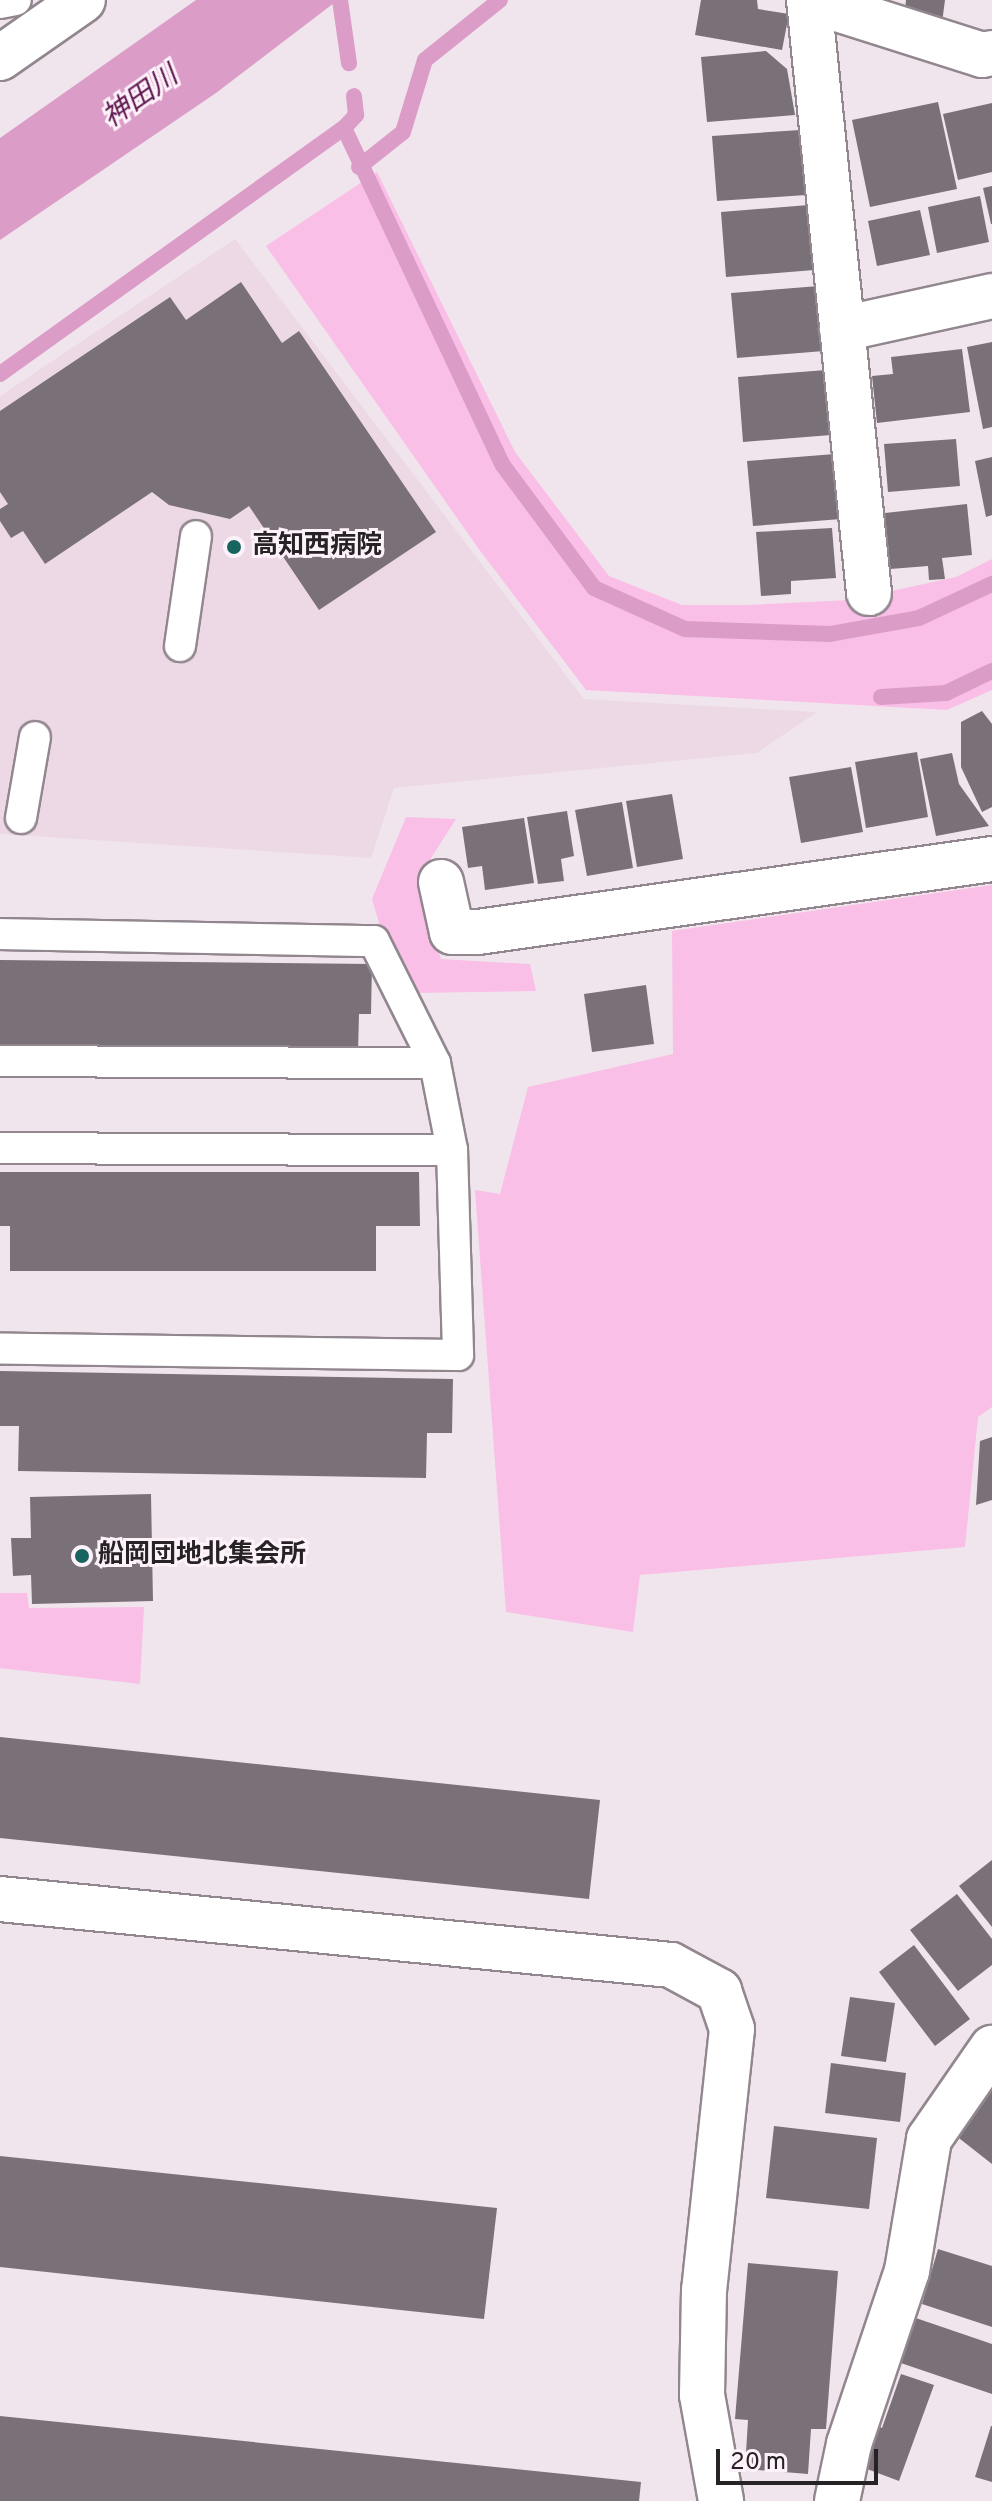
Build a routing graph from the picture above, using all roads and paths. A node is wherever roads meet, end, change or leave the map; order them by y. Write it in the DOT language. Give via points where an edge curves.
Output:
graph roads {
  1 [pos="16,0"];
  2 [pos="83,0"];
  3 [pos="809,0"];
  4 [pos="0,3"];
  5 [pos="992,53"];
  6 [pos="0,58"];
  7 [pos="992,296"];
  8 [pos="842,329"];
  9 [pos="196,536"];
  10 [pos="869,593"];
  11 [pos="180,646"];
  12 [pos="35,737"];
  13 [pos="21,818"];
  14 [pos="992,859"];
  15 [pos="441,882"];
  16 [pos="0,934"];
  17 [pos="0,1061"];
  18 [pos="435,1063"];
  19 [pos="0,1148"];
  20 [pos="452,1150"];
  21 [pos="0,1349"];
  22 [pos="0,1899"];
  23 [pos="992,2048"];
  24 [pos="721,2501"];
  25 [pos="837,2501"];
  1 -- 4 [label="lane"];
  2 -- 6 [label="street"];
  3 -- 5 [label="street" via="982,55"];
  3 -- 8 [label="street"];
  7 -- 8 [label="street"];
  8 -- 10 [label="street"];
  9 -- 11 [label="lane"];
  12 -- 13 [label="lane"];
  14 -- 15 [label="street" via="478,932 452,932"];
  16 -- 18 [label="lane" via="374,941"];
  17 -- 18 [label="lane"];
  18 -- 20 [label="lane"];
  19 -- 20 [label="lane"];
  20 -- 21 [label="lane" via="458,1355"];
  22 -- 24 [label="street" via="671,1965 719,1991 732,2029 704,2290 702,2395"];
  23 -- 25 [label="street" via="929,2139 907,2271 849,2444"];
}
